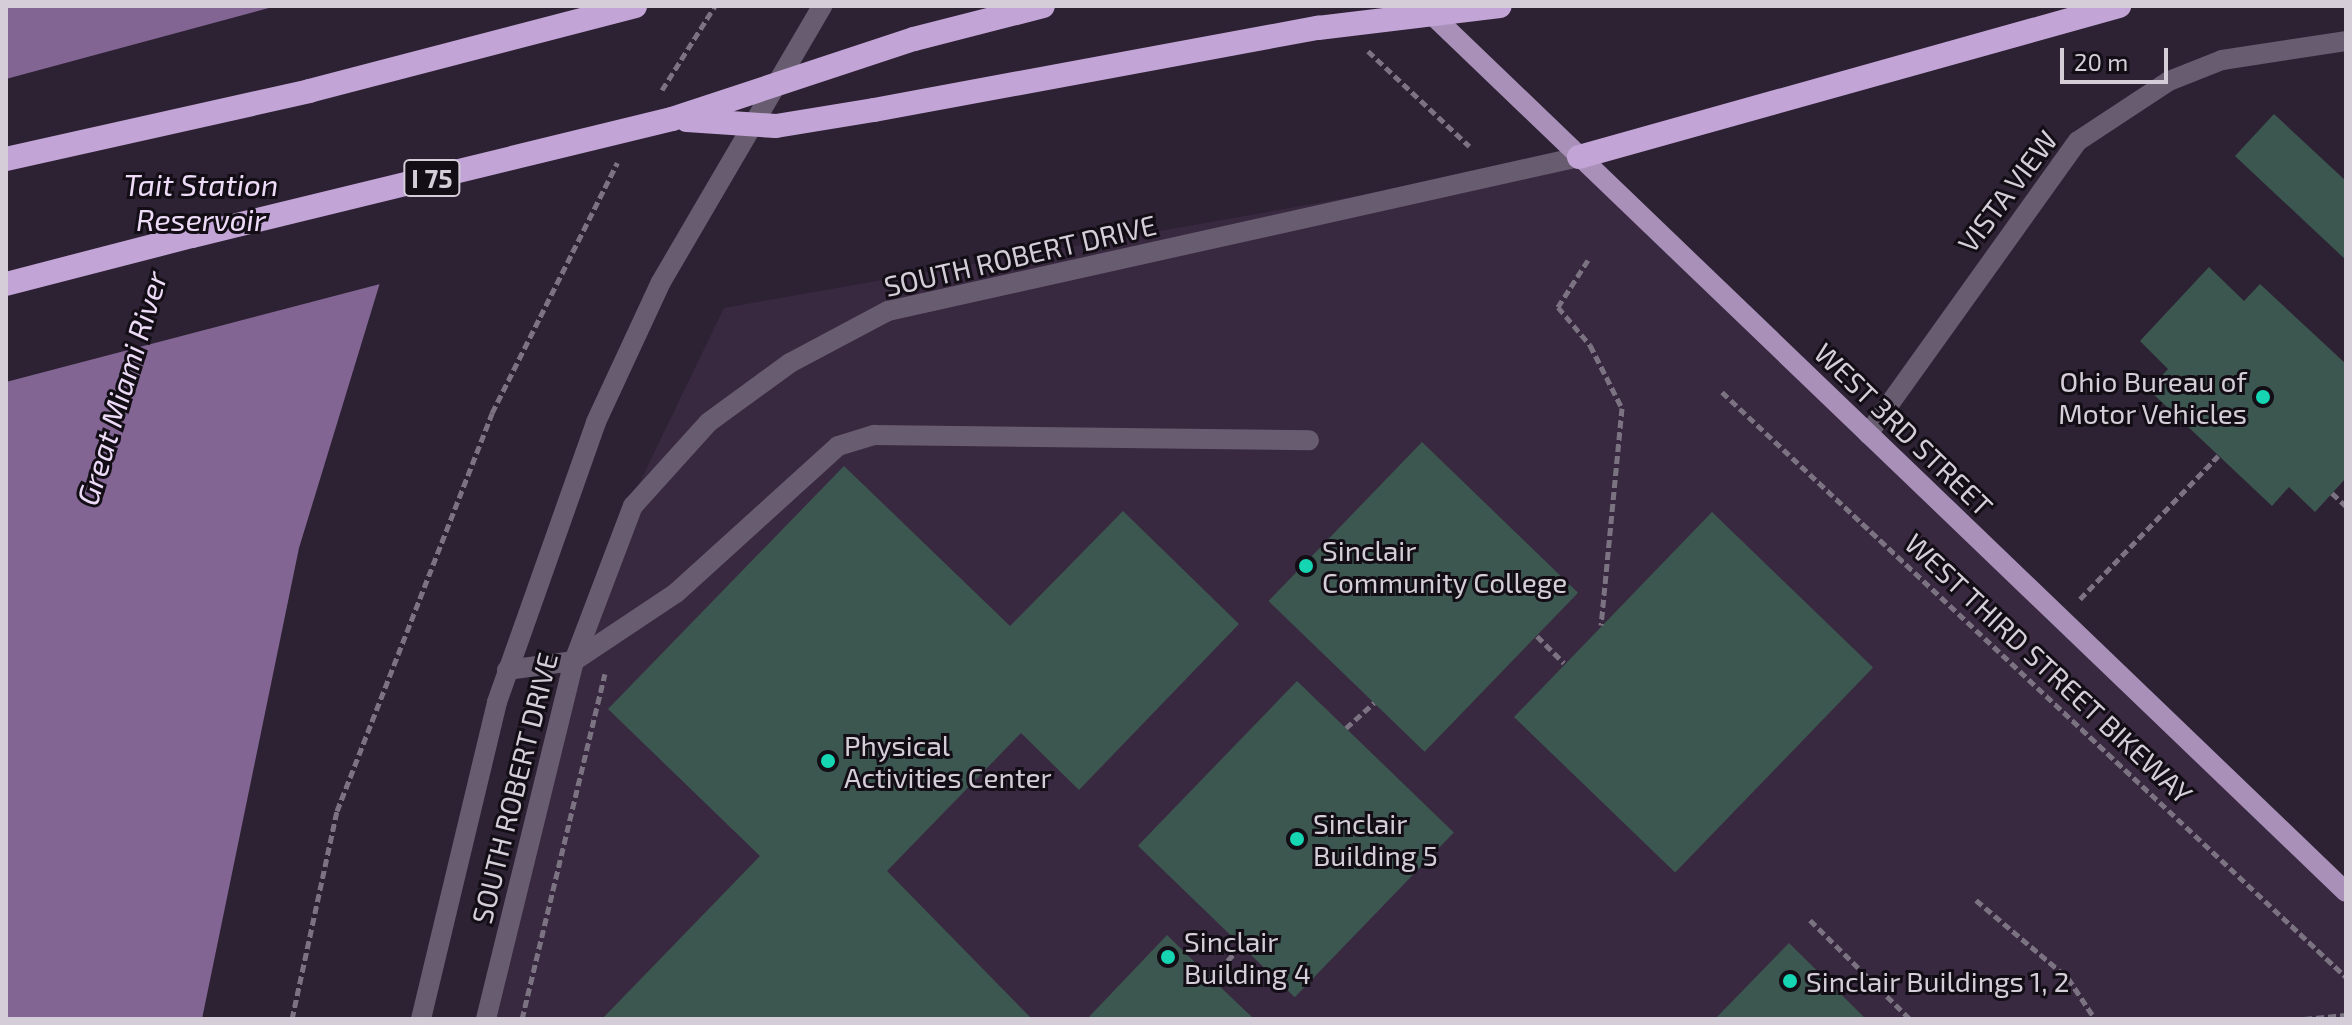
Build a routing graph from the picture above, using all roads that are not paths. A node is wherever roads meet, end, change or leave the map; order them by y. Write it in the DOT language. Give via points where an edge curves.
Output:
graph roads {
  1 [pos="573,6"];
  2 [pos="635,6"];
  3 [pos="822,6"];
  4 [pos="1043,6"];
  5 [pos="1423,6"];
  6 [pos="1500,6"];
  7 [pos="2119,6"];
  8 [pos="2346,41"];
  9 [pos="423,61"];
  10 [pos="672,119"];
  11 [pos="1579,157"];
  12 [pos="6,159"];
  13 [pos="6,284"];
  14 [pos="1868,434"];
  15 [pos="1309,440"];
  16 [pos="574,661"];
  17 [pos="507,670"];
  18 [pos="2346,892"];
  19 [pos="421,1019"];
  20 [pos="486,1019"];
  1 -- 9 [label="highway"];
  2 -- 9 [label="highway"];
  3 -- 17 [label="street, SOUTH ROBERT DRIVE" via="661,282 596,422"];
  4 -- 10 [label="highway, I 75, bridge" via="914,39"];
  5 -- 11 [label="main road, WEST 3RD STREET"];
  6 -- 10 [label="highway, bridge" via="1318,28 776,126"];
  7 -- 11 [label="highway"];
  8 -- 14 [label="street, VISTA VIEW" via="2222,60 2169,81 2078,141"];
  9 -- 12 [label="highway"];
  10 -- 13 [label="highway, I 75, bridge"];
  11 -- 14 [label="main road, WEST 3RD STREET"];
  11 -- 16 [label="street, SOUTH ROBERT DRIVE" via="888,311 790,363 709,422 633,506"];
  14 -- 18 [label="main road, WEST 3RD STREET"];
  15 -- 16 [label="street" via="874,435 838,446 676,593"];
  16 -- 17 [label="street"];
  16 -- 20 [label="street, SOUTH ROBERT DRIVE"];
  17 -- 19 [label="street, SOUTH ROBERT DRIVE" via="464,821"];
}
